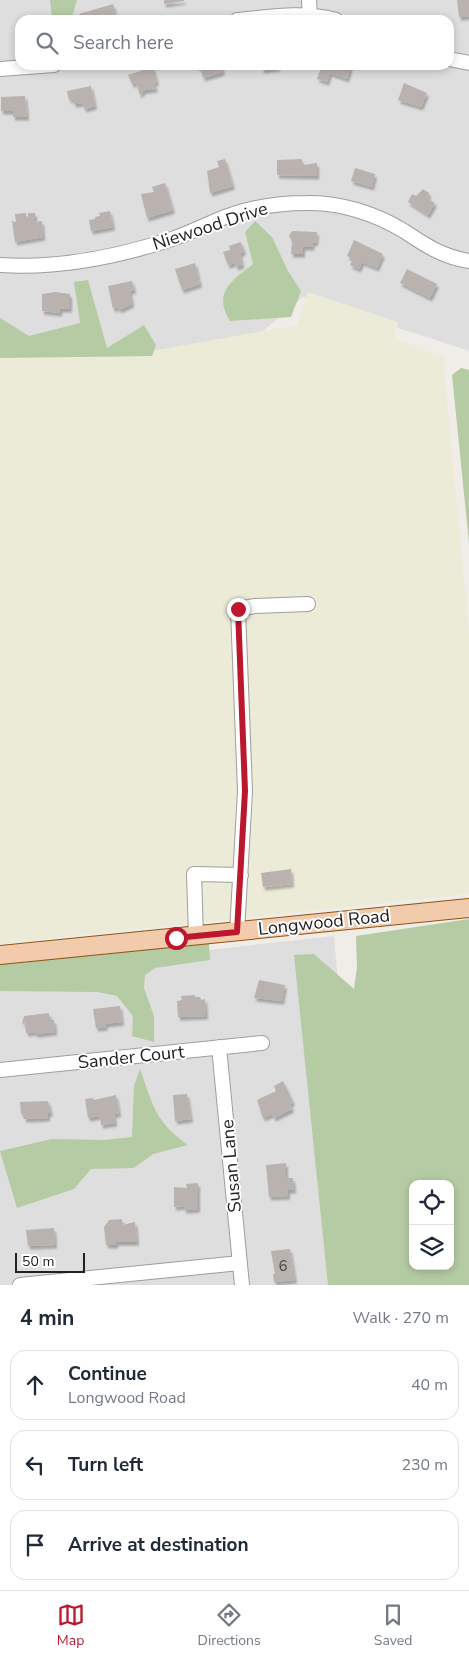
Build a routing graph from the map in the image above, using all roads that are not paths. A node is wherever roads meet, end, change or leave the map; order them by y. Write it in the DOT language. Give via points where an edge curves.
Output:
graph roads {
  1 [pos="309,0"];
  2 [pos="310,15"];
  3 [pos="454,60"];
  4 [pos="469,63"];
  5 [pos="15,68"];
  6 [pos="0,69"];
  7 [pos="469,261"];
  8 [pos="0,264"];
  9 [pos="308,604"];
  10 [pos="241,875"];
  11 [pos="469,908"];
  12 [pos="237,932"];
  13 [pos="196,936"];
  14 [pos="0,955"];
  15 [pos="262,1043"];
  16 [pos="219,1047"];
  17 [pos="0,1070"];
  18 [pos="240,1263"];
  19 [pos="20,1285"];
  20 [pos="242,1285"];
  1 -- 2 [label="street"];
  3 -- 4 [label="street"];
  5 -- 6 [label="street"];
  7 -- 8 [label="street, Niewood Drive" via="437,252 376,217 335,205 309,202 247,210 118,255 62,263"];
  9 -- 10 [label="street" via="238,609 245,791"];
  10 -- 12 [label="street"];
  10 -- 13 [label="street" via="194,874"];
  11 -- 12 [label="main road, Longwood Road"];
  12 -- 13 [label="main road, Longwood Road"];
  13 -- 14 [label="main road, Longwood Road"];
  15 -- 16 [label="street, Sander Court"];
  16 -- 17 [label="street, Sander Court"];
  16 -- 18 [label="street, Susan Lane"];
  18 -- 19 [label="street"];
  18 -- 20 [label="street, Susan Lane"];
}
